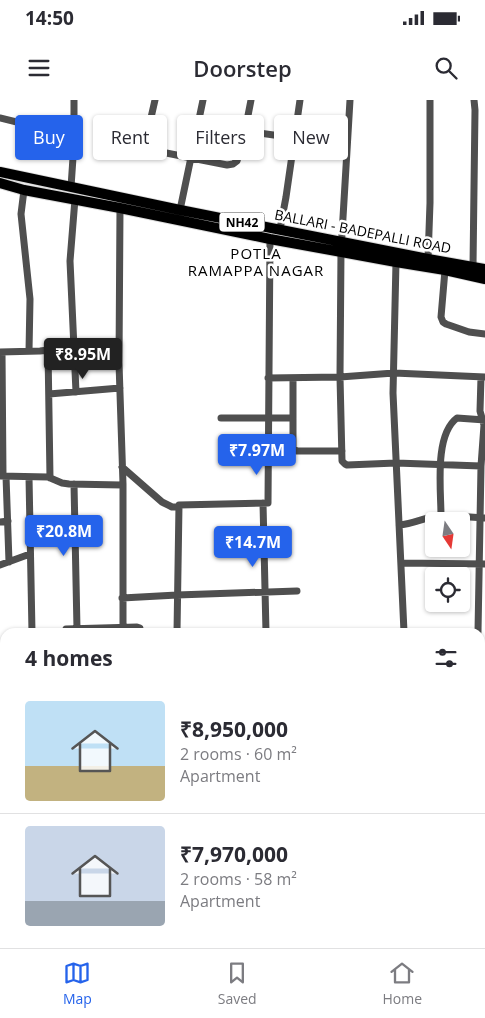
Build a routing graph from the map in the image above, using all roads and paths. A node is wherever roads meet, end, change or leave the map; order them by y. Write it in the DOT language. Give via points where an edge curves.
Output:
graph roads {
  1 [pos="74,100"];
  2 [pos="155,100"];
  3 [pos="203,100"];
  4 [pos="251,100"];
  5 [pos="300,100"];
  6 [pos="350,100"];
  7 [pos="430,100"];
  8 [pos="474,100"];
  9 [pos="200,115"];
  10 [pos="248,115"];
  11 [pos="298,115"];
  12 [pos="0,118"];
  13 [pos="15,122"];
  14 [pos="177,155"];
  15 [pos="191,160"];
  16 [pos="201,160"];
  17 [pos="237,160"];
  18 [pos="292,160"];
  19 [pos="0,172"];
  20 [pos="0,183"];
  21 [pos="71,187"];
  22 [pos="24,190"];
  23 [pos="75,199"];
  24 [pos="120,208"];
  25 [pos="180,210"];
  26 [pos="280,229"];
  27 [pos="270,239"];
  28 [pos="341,246"];
  29 [pos="428,259"];
  30 [pos="396,262"];
  31 [pos="473,266"];
  32 [pos="485,269"];
  33 [pos="445,270"];
  34 [pos="485,279"];
  35 [pos="485,334"];
  36 [pos="74,347"];
  37 [pos="119,347"];
  38 [pos="48,350"];
  39 [pos="29,351"];
  40 [pos="1,352"];
  41 [pos="394,373"];
  42 [pos="340,377"];
  43 [pos="483,377"];
  44 [pos="268,378"];
  45 [pos="293,378"];
  46 [pos="120,388"];
  47 [pos="76,392"];
  48 [pos="49,394"];
  49 [pos="268,417"];
  50 [pos="221,418"];
  51 [pos="293,418"];
  52 [pos="484,420"];
  53 [pos="342,451"];
  54 [pos="396,462"];
  55 [pos="440,464"];
  56 [pos="122,466"];
  57 [pos="481,466"];
  58 [pos="3,476"];
  59 [pos="29,477"];
  60 [pos="50,478"];
  61 [pos="483,482"];
  62 [pos="74,484"];
  63 [pos="122,485"];
  64 [pos="263,503"];
  65 [pos="179,508"];
  66 [pos="441,512"];
  67 [pos="470,517"];
  68 [pos="483,518"];
  69 [pos="425,519"];
  70 [pos="4,521"];
  71 [pos="399,525"];
  72 [pos="30,554"];
  73 [pos="9,562"];
  74 [pos="401,563"];
  75 [pos="482,564"];
  76 [pos="0,565"];
  77 [pos="297,591"];
  78 [pos="264,592"];
  79 [pos="177,595"];
  80 [pos="122,598"];
  81 [pos="482,608"];
  82 [pos="123,627"];
  83 [pos="32,628"];
  84 [pos="77,628"];
  85 [pos="119,628"];
  86 [pos="139,628"];
  87 [pos="177,628"];
  88 [pos="266,628"];
  89 [pos="404,628"];
  90 [pos="479,628"];
  1 -- 21 [label="street"];
  2 -- 14 [label="street" via="145,148"];
  3 -- 9 [label="street"];
  4 -- 10 [label="street"];
  5 -- 11 [label="street"];
  6 -- 28 [label="street"];
  7 -- 29 [label="street"];
  8 -- 31 [label="street"];
  12 -- 13 [label="street"];
  15 -- 25 [label="street"];
  16 -- 17 [label="street" via="227,165"];
  18 -- 26 [label="street"];
  19 -- 21 [label="highway, BALLARI - BADEPALLI ROAD / NH42"];
  20 -- 22 [label="highway, BALLARI - BADEPALLI ROAD / NH42"];
  21 -- 25 [label="highway, BALLARI - BADEPALLI ROAD / NH42"];
  22 -- 23 [label="highway, BALLARI - BADEPALLI ROAD / NH42"];
  22 -- 39 [label="street" via="21,214 30,299"];
  23 -- 24 [label="highway, BALLARI - BADEPALLI ROAD / NH42"];
  23 -- 36 [label="street" via="70,261"];
  24 -- 27 [label="highway, BALLARI - BADEPALLI ROAD / NH42"];
  24 -- 37 [label="street"];
  25 -- 26 [label="highway, BALLARI - BADEPALLI ROAD / NH42"];
  26 -- 28 [label="highway, BALLARI - BADEPALLI ROAD / NH42"];
  27 -- 28 [label="highway, BALLARI - BADEPALLI ROAD / NH42"];
  27 -- 44 [label="street"];
  28 -- 29 [label="highway, BALLARI - BADEPALLI ROAD / NH42"];
  28 -- 30 [label="highway, BALLARI - BADEPALLI ROAD / NH42"];
  28 -- 42 [label="street"];
  29 -- 31 [label="highway, BALLARI - BADEPALLI ROAD / NH42"];
  30 -- 33 [label="highway, BALLARI - BADEPALLI ROAD / NH42"];
  30 -- 41 [label="street"];
  31 -- 32 [label="highway, BALLARI - BADEPALLI ROAD / NH42"];
  33 -- 34 [label="highway, BALLARI - BADEPALLI ROAD / NH42"];
  33 -- 35 [label="street" via="443,322"];
  36 -- 37 [label="street"];
  36 -- 38 [label="street"];
  36 -- 47 [label="street"];
  37 -- 46 [label="street"];
  38 -- 39 [label="street"];
  38 -- 48 [label="street"];
  39 -- 40 [label="street"];
  40 -- 58 [label="street"];
  41 -- 42 [label="street"];
  41 -- 43 [label="street"];
  41 -- 54 [label="street"];
  42 -- 45 [label="street"];
  42 -- 53 [label="street"];
  43 -- 52 [label="street" via="480,411"];
  44 -- 45 [label="street"];
  44 -- 49 [label="street"];
  45 -- 51 [label="street"];
  46 -- 47 [label="street"];
  46 -- 56 [label="street"];
  47 -- 48 [label="street"];
  48 -- 60 [label="street"];
  49 -- 50 [label="street"];
  49 -- 51 [label="street"];
  49 -- 64 [label="street" via="268,503"];
  51 -- 53 [label="street" via="295,450"];
  52 -- 55 [label="street" via="455,419 444,436"];
  52 -- 57 [label="street"];
  53 -- 54 [label="street" via="342,461 348,465"];
  54 -- 55 [label="street"];
  54 -- 71 [label="street"];
  55 -- 57 [label="street"];
  55 -- 66 [label="street"];
  56 -- 63 [label="street"];
  56 -- 65 [label="street" via="162,502"];
  57 -- 61 [label="street"];
  58 -- 59 [label="street"];
  58 -- 70 [label="street"];
  59 -- 60 [label="street"];
  59 -- 72 [label="street"];
  60 -- 62 [label="street" via="62,484"];
  61 -- 68 [label="street"];
  62 -- 63 [label="street"];
  62 -- 84 [label="street"];
  63 -- 80 [label="street"];
  64 -- 65 [label="street" via="179,505"];
  64 -- 78 [label="street"];
  65 -- 79 [label="street"];
  67 -- 68 [label="street"];
  68 -- 75 [label="street"];
  69 -- 71 [label="street"];
  70 -- 73 [label="street"];
  71 -- 74 [label="street"];
  72 -- 73 [label="street"];
  72 -- 83 [label="street"];
  73 -- 76 [label="street"];
  74 -- 75 [label="street"];
  74 -- 89 [label="street"];
  75 -- 81 [label="street"];
  77 -- 78 [label="street"];
  78 -- 79 [label="street"];
  78 -- 88 [label="street"];
  79 -- 80 [label="street"];
  79 -- 87 [label="street"];
  80 -- 82 [label="street"];
  81 -- 90 [label="street"];
  82 -- 85 [label="street"];
  82 -- 86 [label="street"];
}
